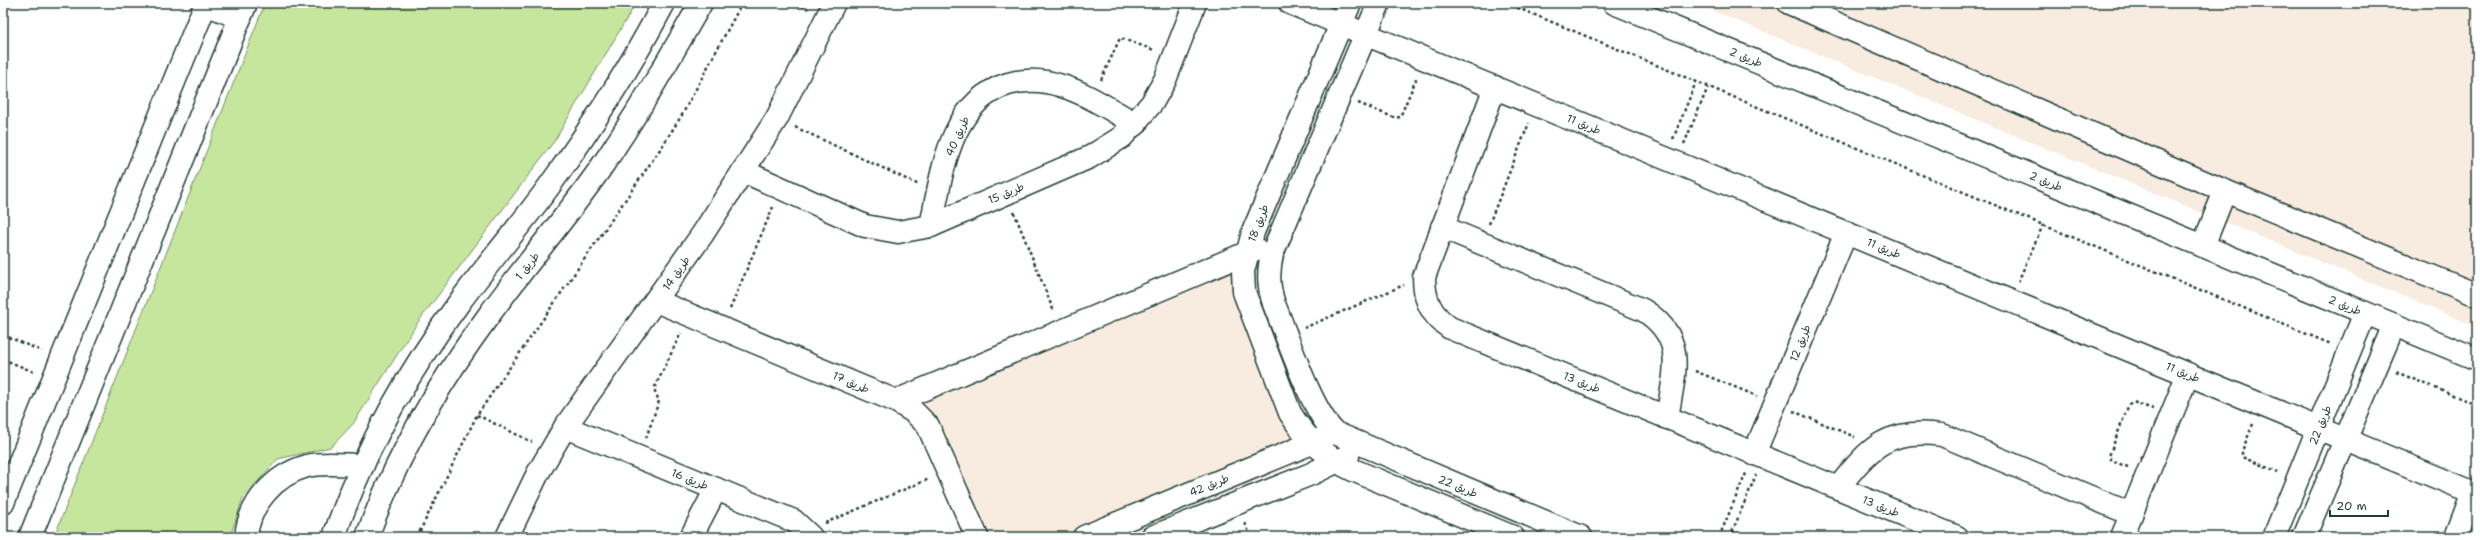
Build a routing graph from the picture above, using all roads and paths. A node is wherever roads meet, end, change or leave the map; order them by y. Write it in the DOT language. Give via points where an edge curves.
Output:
graph roads {
  1 [pos="206,3"];
  2 [pos="664,3"];
  3 [pos="701,3"];
  4 [pos="742,3"];
  5 [pos="834,3"];
  6 [pos="1195,3"];
  7 [pos="1290,3"];
  8 [pos="1350,3"];
  9 [pos="1378,3"];
  10 [pos="1506,3"];
  11 [pos="1614,3"];
  12 [pos="1789,3"];
  13 [pos="1812,7"];
  14 [pos="243,10"];
  15 [pos="1341,24"];
  16 [pos="1366,34"];
  17 [pos="1174,58"];
  18 [pos="1424,58"];
  19 [pos="1696,82"];
  20 [pos="1708,86"];
  21 [pos="1495,87"];
  22 [pos="1340,96"];
  23 [pos="1092,100"];
  24 [pos="1536,105"];
  25 [pos="777,118"];
  26 [pos="1136,124"];
  27 [pos="1671,160"];
  28 [pos="743,171"];
  29 [pos="781,188"];
  30 [pos="2225,191"];
  31 [pos="1007,193"];
  32 [pos="938,194"];
  33 [pos="2043,225"];
  34 [pos="931,226"];
  35 [pos="1442,227"];
  36 [pos="1846,233"];
  37 [pos="1279,239"];
  38 [pos="1481,243"];
  39 [pos="2203,246"];
  40 [pos="1246,253"];
  41 [pos="2022,274"];
  42 [pos="1424,277"];
  43 [pos="2477,295"];
  44 [pos="656,301"];
  45 [pos="2365,313"];
  46 [pos="690,315"];
  47 [pos="2394,325"];
  48 [pos="722,328"];
  49 [pos="1061,331"];
  50 [pos="3,335"];
  51 [pos="1287,335"];
  52 [pos="2349,352"];
  53 [pos="62,358"];
  54 [pos="3,359"];
  55 [pos="2477,359"];
  56 [pos="2377,364"];
  57 [pos="2188,374"];
  58 [pos="53,379"];
  59 [pos="896,401"];
  60 [pos="2261,404"];
  61 [pos="2477,404"];
  62 [pos="477,415"];
  63 [pos="2171,415"];
  64 [pos="1667,418"];
  65 [pos="565,428"];
  66 [pos="2318,428"];
  67 [pos="1335,433"];
  68 [pos="2345,439"];
  69 [pos="1312,443"];
  70 [pos="1364,447"];
  71 [pos="550,452"];
  72 [pos="1758,456"];
  73 [pos="639,457"];
  74 [pos="1338,462"];
  75 [pos="363,465"];
  76 [pos="949,471"];
  77 [pos="2147,474"];
  78 [pos="2297,479"];
  79 [pos="1838,488"];
  80 [pos="716,489"];
  81 [pos="2475,493"];
  82 [pos="1171,501"];
  83 [pos="3,503"];
  84 [pos="2131,514"];
  85 [pos="1182,531"];
  86 [pos="1732,531"];
  87 [pos="808,534"];
  88 [pos="30,537"];
  89 [pos="246,537"];
  90 [pos="334,537"];
  91 [pos="366,537"];
  92 [pos="417,537"];
  93 [pos="507,537"];
  94 [pos="691,537"];
  95 [pos="977,537"];
  96 [pos="1084,537"];
  97 [pos="1152,537"];
  98 [pos="1514,537"];
  99 [pos="1581,537"];
  100 [pos="1719,537"];
  101 [pos="1730,537"];
  102 [pos="1747,537"];
  103 [pos="1957,537"];
  104 [pos="2122,537"];
  105 [pos="2274,537"];
  106 [pos="2304,537"];
  107 [pos="2456,537"];
  1 -- 14 [label="street"];
  1 -- 53 [label="street"];
  2 -- 75 [label="street" via="625,73 571,155 433,340 392,406"];
  3 -- 91 [label="street, طريق 1" via="638,111 601,168 489,314 437,392 392,475"];
  4 -- 62 [label="path" via="661,148"];
  5 -- 25 [label="street, طريق 14"];
  6 -- 17 [label="street, طريق 15"];
  7 -- 15 [label="street, طريق 11"];
  8 -- 15 [label="street, طريق 18"];
  9 -- 16 [label="street"];
  10 -- 19 [label="path"];
  11 -- 39 [label="street, طريق 2"];
  12 -- 13 [label="street"];
  13 -- 30 [label="street"];
  14 -- 88 [label="street"];
  15 -- 16 [label="street, طريق 11"];
  15 -- 40 [label="street, طريق 18"];
  16 -- 18 [label="street, طريق 11"];
  16 -- 22 [label="street"];
  17 -- 23 [label="path" via="1120,38"];
  17 -- 26 [label="street, طريق 15" via="1152,103"];
  18 -- 21 [label="street, طريق 11"];
  18 -- 22 [label="path" via="1400,117 1394,118"];
  19 -- 20 [label="path"];
  19 -- 27 [label="path"];
  20 -- 27 [label="path"];
  20 -- 33 [label="path"];
  21 -- 24 [label="street, طريق 11"];
  21 -- 35 [label="street, طريق 13"];
  22 -- 37 [label="street"];
  23 -- 26 [label="street, طريق 40"];
  23 -- 32 [label="street, طريق 40" via="1063,86 1041,81 1018,81 997,88 978,100 963,118 952,140"];
  24 -- 27 [label="street, طريق 11"];
  24 -- 38 [label="path"];
  25 -- 28 [label="street, طريق 14"];
  25 -- 32 [label="path"];
  26 -- 31 [label="street, طريق 15" via="1107,148"];
  27 -- 36 [label="street, طريق 11"];
  28 -- 29 [label="street, طريق 15"];
  28 -- 44 [label="street, طريق 14"];
  29 -- 34 [label="street, طريق 15" via="865,226 882,231 915,230"];
  29 -- 48 [label="path"];
  30 -- 39 [label="street"];
  30 -- 43 [label="street"];
  31 -- 34 [label="street, طريق 15"];
  31 -- 49 [label="path"];
  32 -- 34 [label="street, طريق 40"];
  33 -- 41 [label="path"];
  33 -- 52 [label="path"];
  35 -- 38 [label="street"];
  35 -- 42 [label="street, طريق 13"];
  36 -- 57 [label="street, طريق 11"];
  36 -- 72 [label="street, طريق 12"];
  37 -- 40 [label="street"];
  37 -- 51 [label="street" via="1270,260 1269,288"];
  38 -- 64 [label="street" via="1643,310 1658,319 1668,332 1676,363"];
  39 -- 45 [label="street, طريق 2"];
  40 -- 49 [label="street"];
  40 -- 69 [label="street, طريق 18" via="1243,271 1247,299 1290,413"];
  42 -- 51 [label="path"];
  42 -- 64 [label="street, طريق 13" via="1426,301 1432,312 1450,328"];
  44 -- 46 [label="street, طريق 17"];
  44 -- 65 [label="street, طريق 14"];
  45 -- 47 [label="street, طريق 2"];
  45 -- 52 [label="street, طريق 22"];
  46 -- 48 [label="street, طريق 17"];
  46 -- 73 [label="path" via="654,389 659,401"];
  47 -- 55 [label="street, طريق 2"];
  47 -- 56 [label="street"];
  48 -- 59 [label="street, طريق 17"];
  49 -- 59 [label="street"];
  50 -- 53 [label="path"];
  51 -- 67 [label="street" via="1317,407 1327,426"];
  52 -- 66 [label="street, طريق 22"];
  53 -- 58 [label="street"];
  54 -- 58 [label="path"];
  56 -- 61 [label="path"];
  56 -- 68 [label="street"];
  57 -- 60 [label="street, طريق 11"];
  57 -- 63 [label="street"];
  58 -- 83 [label="street"];
  59 -- 76 [label="street, طريق 17" via="914,412 928,426"];
  60 -- 66 [label="street, طريق 11"];
  60 -- 78 [label="path" via="2242,451 2242,457"];
  62 -- 71 [label="path"];
  62 -- 92 [label="path"];
  63 -- 77 [label="street"];
  63 -- 77 [label="path" via="2132,402 2118,432 2110,459"];
  64 -- 72 [label="street, طريق 13"];
  65 -- 71 [label="street, طريق 14"];
  65 -- 73 [label="street, طريق 16"];
  66 -- 68 [label="street, طريق 11"];
  66 -- 78 [label="street, طريق 22"];
  67 -- 69 [label="street, طريق 42"];
  67 -- 70 [label="street, طريق 22"];
  68 -- 81 [label="street, طريق 11"];
  68 -- 106 [label="street"];
  69 -- 74 [label="street"];
  69 -- 82 [label="street, طريق 42"];
  70 -- 74 [label="street"];
  70 -- 99 [label="street, طريق 22"];
  71 -- 93 [label="street, طريق 14"];
  72 -- 79 [label="street, طريق 13"];
  72 -- 86 [label="path"];
  72 -- 100 [label="path"];
  73 -- 80 [label="street, طريق 16"];
  74 -- 85 [label="street"];
  74 -- 98 [label="street"];
  75 -- 89 [label="street" via="308,466 285,475 266,490 253,511"];
  75 -- 90 [label="street"];
  76 -- 87 [label="path"];
  76 -- 95 [label="street, طريق 17"];
  77 -- 84 [label="street"];
  78 -- 105 [label="street, طريق 22"];
  79 -- 84 [label="street" via="1863,456 1881,441 1901,434 1922,432 1942,435"];
  79 -- 103 [label="street, طريق 13"];
  80 -- 87 [label="street, طريق 16" via="794,521"];
  80 -- 94 [label="street"];
  81 -- 107 [label="street"];
  82 -- 85 [label="street"];
  82 -- 96 [label="street, طريق 42"];
  84 -- 104 [label="street"];
  85 -- 97 [label="street"];
  86 -- 101 [label="path"];
  86 -- 102 [label="path"];
}
